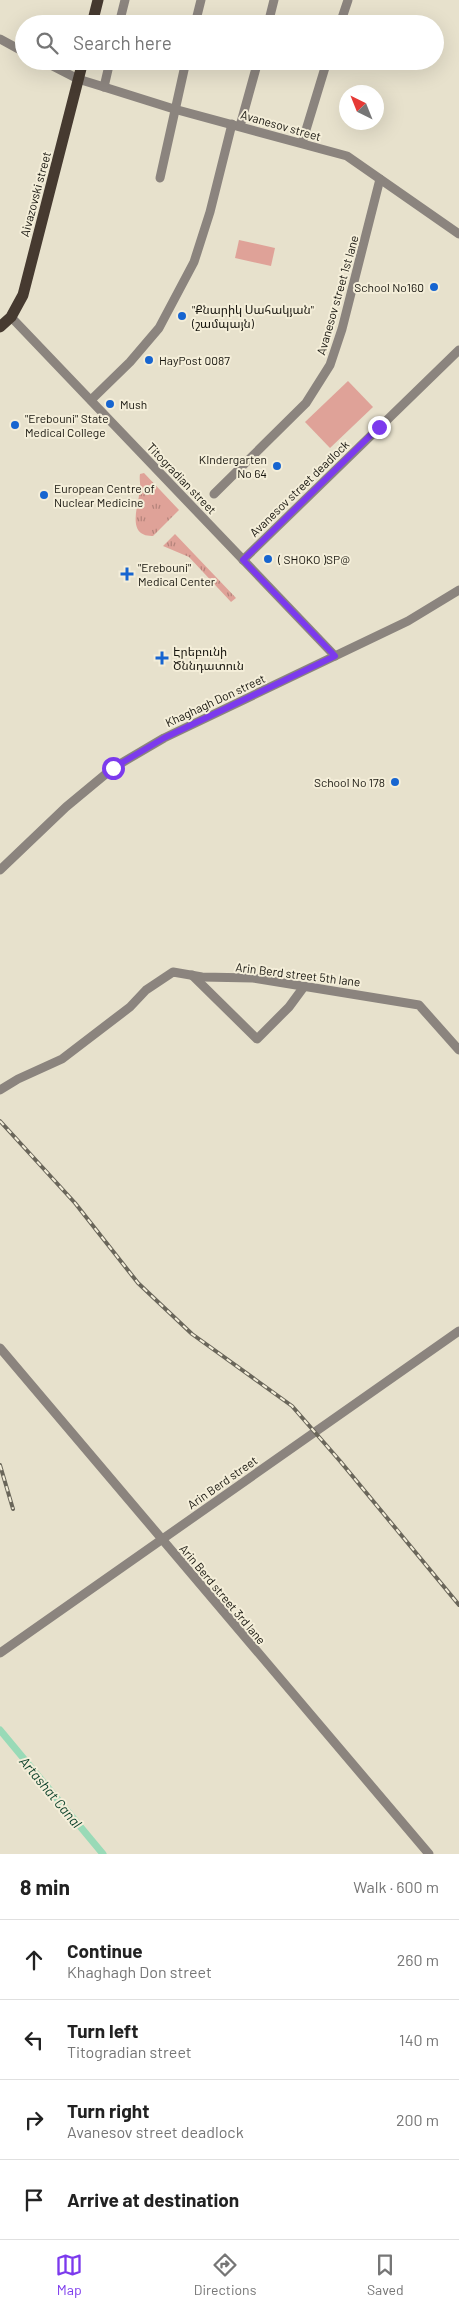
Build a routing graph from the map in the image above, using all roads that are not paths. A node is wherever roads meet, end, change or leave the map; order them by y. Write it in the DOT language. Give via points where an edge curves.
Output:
graph roads {
  1 [pos="98,0"];
  2 [pos="125,0"];
  3 [pos="201,0"];
  4 [pos="274,0"];
  5 [pos="348,0"];
  6 [pos="94,15"];
  7 [pos="121,15"];
  8 [pos="197,15"];
  9 [pos="270,15"];
  10 [pos="343,15"];
  11 [pos="0,39"];
  12 [pos="15,47"];
  13 [pos="60,70"];
  14 [pos="80,70"];
  15 [pos="108,70"];
  16 [pos="184,70"];
  17 [pos="255,70"];
  18 [pos="324,70"];
  19 [pos="78,79"];
  20 [pos="104,88"];
  21 [pos="174,109"];
  22 [pos="236,125"];
  23 [pos="302,143"];
  24 [pos="160,178"];
  25 [pos="380,180"];
  26 [pos="459,234"];
  27 [pos="11,317"];
  28 [pos="0,327"];
  29 [pos="459,350"];
  30 [pos="91,400"];
  31 [pos="214,494"];
  32 [pos="243,560"];
  33 [pos="459,590"];
  34 [pos="335,656"];
  35 [pos="0,870"];
  36 [pos="192,975"];
  37 [pos="303,988"];
  38 [pos="459,1050"];
  39 [pos="0,1090"];
  40 [pos="459,1331"];
  41 [pos="0,1348"];
  42 [pos="161,1540"];
  43 [pos="0,1653"];
  44 [pos="429,1854"];
  1 -- 6 [label="main road"];
  2 -- 7 [label="street"];
  3 -- 8 [label="street"];
  4 -- 9 [label="street"];
  5 -- 10 [label="street"];
  11 -- 12 [label="street"];
  13 -- 19 [label="street, Avanesov street"];
  14 -- 19 [label="main road, Aivazovski street"];
  15 -- 20 [label="street"];
  16 -- 21 [label="street"];
  17 -- 22 [label="street"];
  18 -- 23 [label="street"];
  19 -- 20 [label="street, Avanesov street"];
  19 -- 27 [label="main road, Aivazovski street" via="23,296"];
  20 -- 21 [label="street, Avanesov street"];
  21 -- 22 [label="street, Avanesov street"];
  21 -- 24 [label="street"];
  22 -- 23 [label="street, Avanesov street"];
  22 -- 30 [label="street" via="194,262 159,328"];
  23 -- 25 [label="street, Avanesov street" via="347,156"];
  25 -- 26 [label="street, Avanesov street"];
  25 -- 31 [label="street, Avanesov street 1st lane" via="330,365 306,403"];
  27 -- 28 [label="main road, Aivazovski street"];
  27 -- 30 [label="street, Titogradian street"];
  29 -- 32 [label="street, Avanesov street deadlock"];
  30 -- 32 [label="street, Titogradian street"];
  32 -- 34 [label="street, Titogradian street"];
  33 -- 34 [label="street, Khaghagh Don street" via="408,621"];
  34 -- 35 [label="street, Khaghagh Don street" via="164,738 113,768 66,807"];
  36 -- 37 [label="street, Arin Berd street 5th lane" via="253,978"];
  36 -- 37 [label="street" via="258,1039"];
  36 -- 39 [label="street, Arin Berd street 5th lane" via="173,972 166,976 62,1059"];
  37 -- 38 [label="street, Arin Berd street 5th lane" via="356,993 378,1000 419,1005"];
  40 -- 42 [label="street, Arin Berd street"];
  41 -- 42 [label="street, Arin Berd street 3rd lane"];
  42 -- 43 [label="street, Arin Berd street"];
  42 -- 44 [label="street, Arin Berd street 3rd lane"];
}
